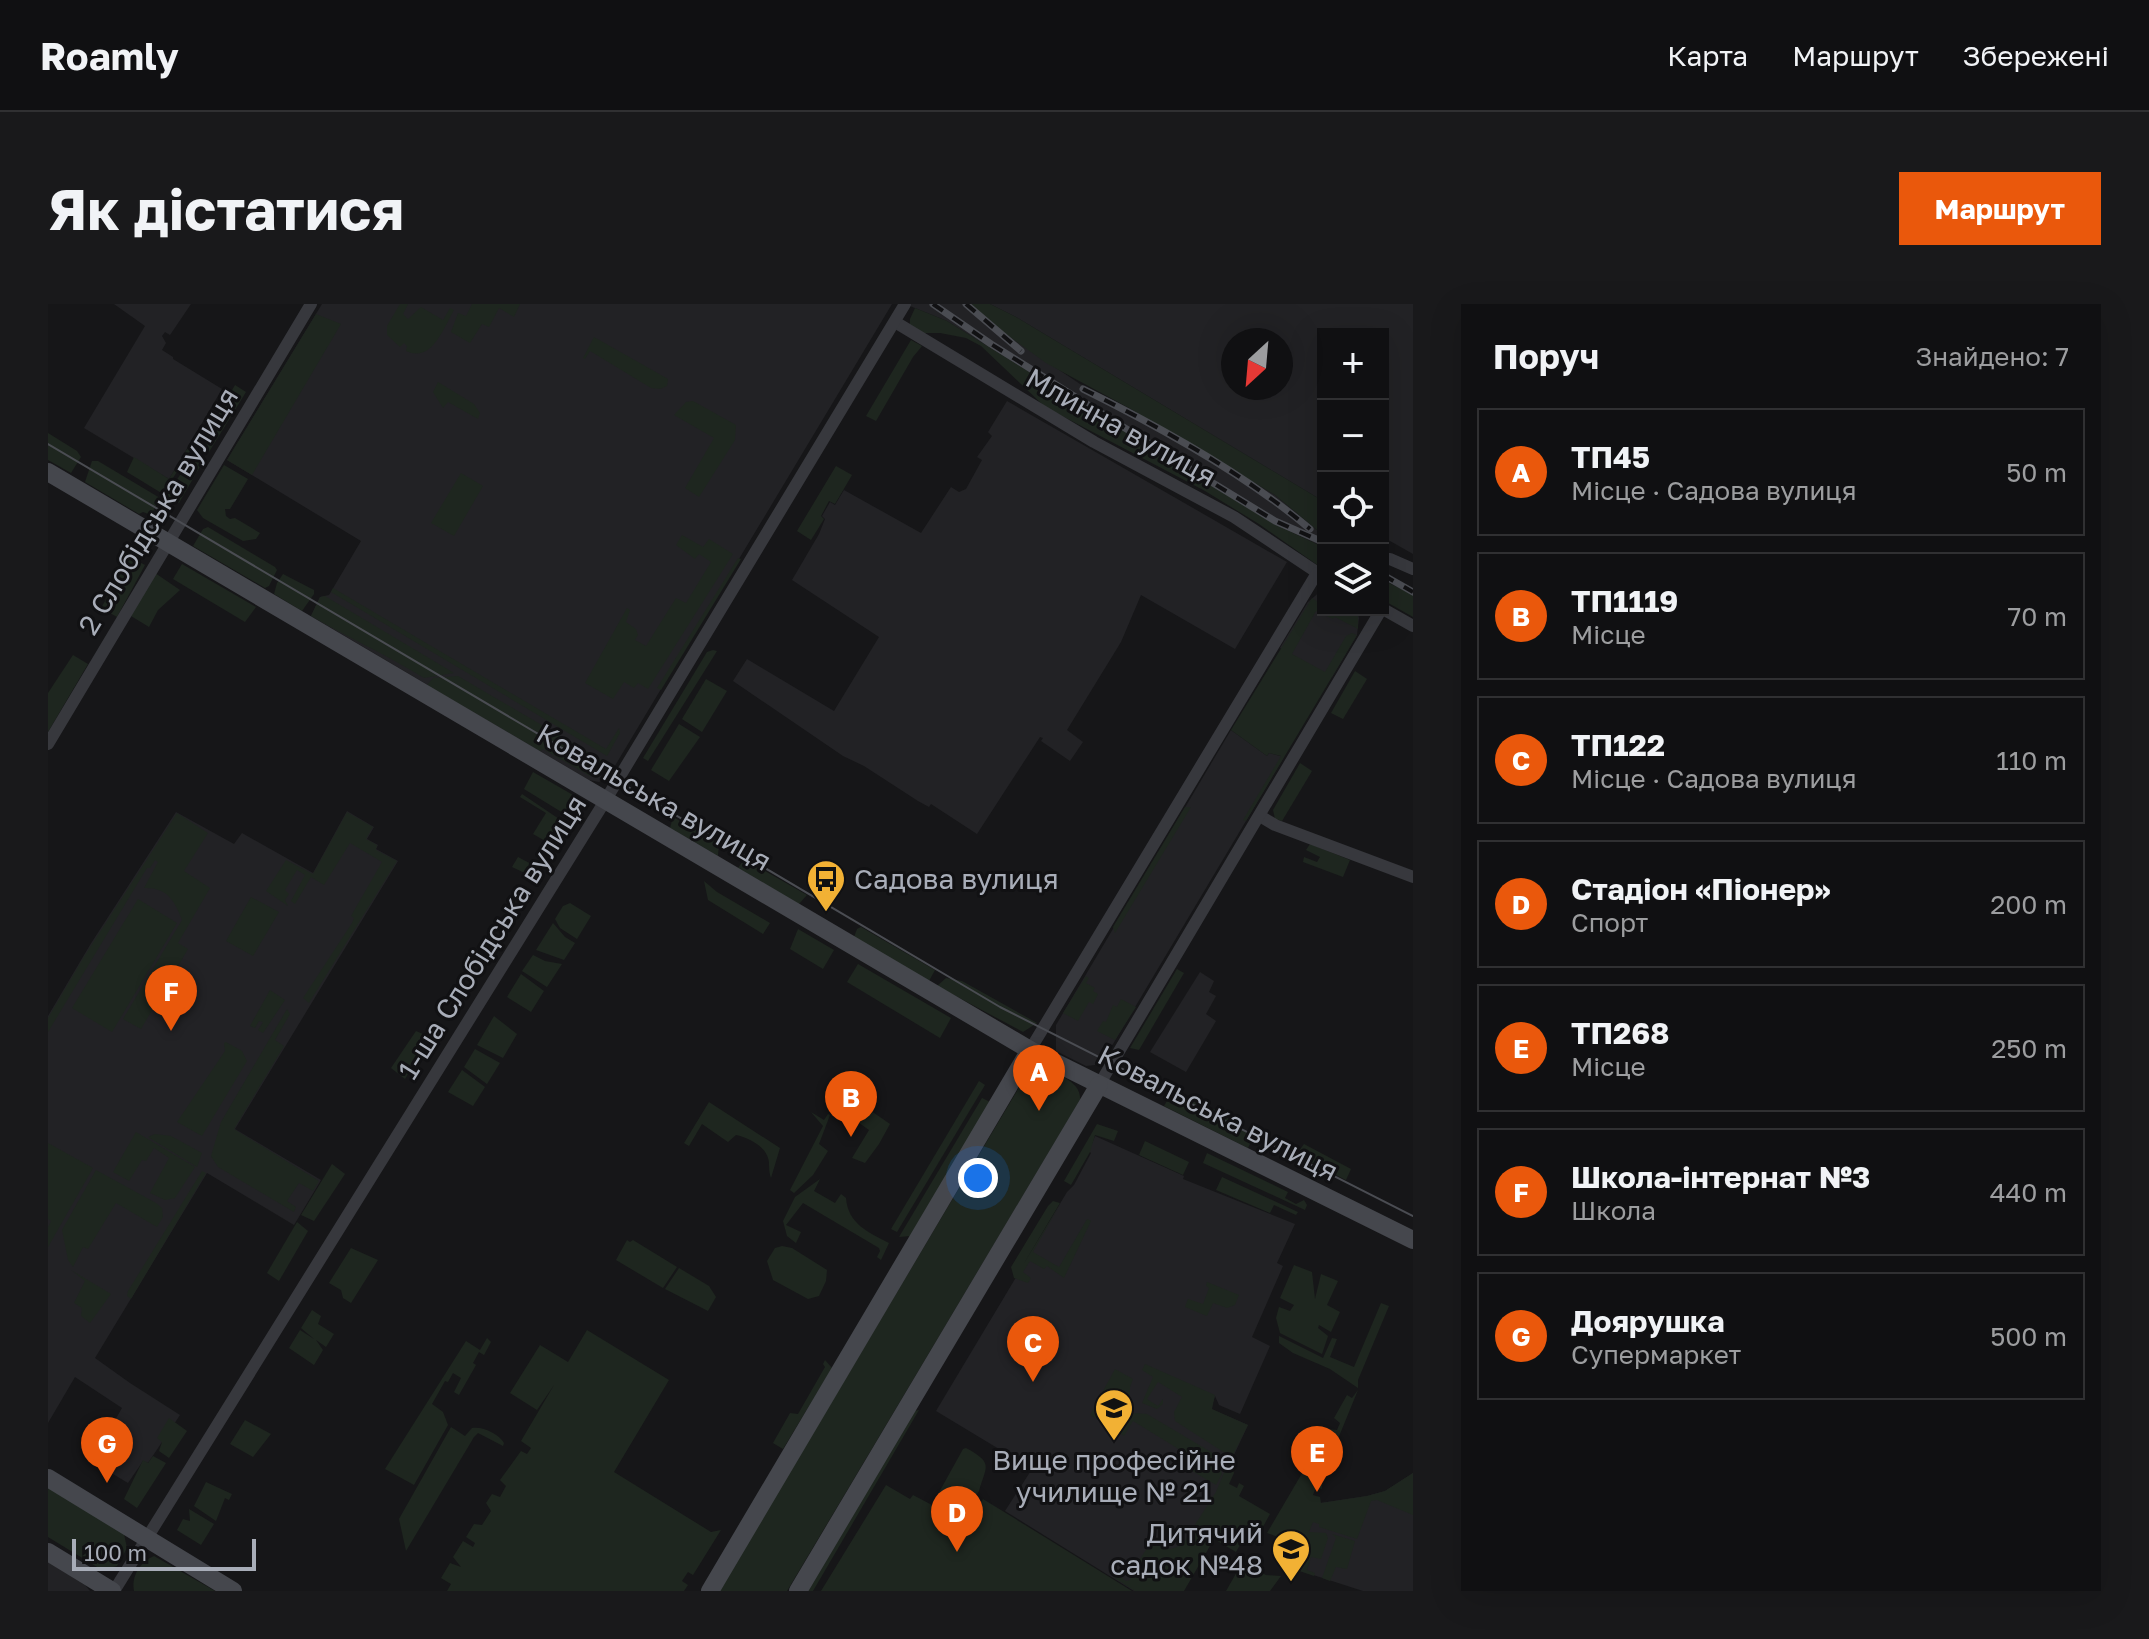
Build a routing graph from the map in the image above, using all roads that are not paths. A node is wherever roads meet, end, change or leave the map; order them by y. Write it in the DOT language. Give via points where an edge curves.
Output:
graph roads {
  1 [pos="311,304"];
  2 [pos="905,304"];
  3 [pos="895,322"];
  4 [pos="48,472"];
  5 [pos="168,542"];
  6 [pos="1389,559"];
  7 [pos="1413,569"];
  8 [pos="1317,573"];
  9 [pos="1317,580"];
  10 [pos="1389,613"];
  11 [pos="1378,616"];
  12 [pos="1413,626"];
  13 [pos="48,744"];
  14 [pos="605,801"];
  15 [pos="1260,816"];
  16 [pos="1413,877"];
  17 [pos="1030,1050"];
  18 [pos="1099,1085"];
  19 [pos="1411,1235"];
  20 [pos="48,1478"];
  21 [pos="146,1538"];
  22 [pos="48,1552"];
  23 [pos="113,1591"];
  24 [pos="233,1591"];
  25 [pos="710,1591"];
  26 [pos="798,1591"];
  1 -- 5 [label="street, 2 Слобідська вулиця"];
  2 -- 3 [label="street, 1-ша Слобідська вулиця"];
  3 -- 8 [label="street, Млинна вулиця" via="1066,426 1234,517"];
  3 -- 14 [label="street, 1-ша Слобідська вулиця"];
  4 -- 5 [label="street, Ковальська вулиця"];
  5 -- 13 [label="street, 2 Слобідська вулиця"];
  5 -- 14 [label="street, Ковальська вулиця"];
  6 -- 7 [label="street"];
  9 -- 17 [label="street"];
  10 -- 12 [label="street"];
  11 -- 15 [label="street"];
  14 -- 17 [label="street, Ковальська вулиця"];
  14 -- 21 [label="street, 1-ша Слобідська вулиця"];
  15 -- 16 [label="street"];
  15 -- 18 [label="street"];
  17 -- 18 [label="street, Ковальська вулиця"];
  17 -- 25 [label="street"];
  18 -- 19 [label="street, Ковальська вулиця"];
  18 -- 26 [label="street"];
  20 -- 21 [label="street"];
  21 -- 23 [label="street, 1-ша Слобідська вулиця"];
  21 -- 24 [label="street"];
  22 -- 23 [label="street"];
}
